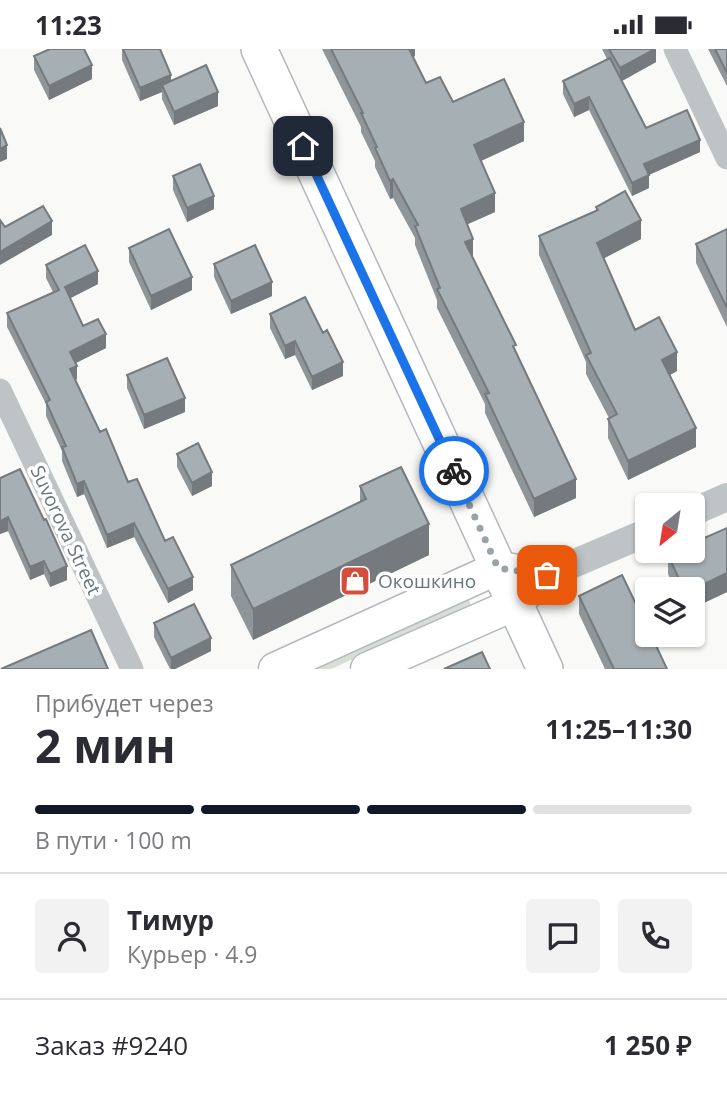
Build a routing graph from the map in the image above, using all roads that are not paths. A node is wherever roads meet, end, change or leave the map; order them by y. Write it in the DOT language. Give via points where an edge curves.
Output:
graph roads {
  1 [pos="258,49"];
  2 [pos="675,49"];
  3 [pos="727,158"];
  4 [pos="0,390"];
  5 [pos="727,497"];
  6 [pos="705,507"];
  7 [pos="635,537"];
  8 [pos="498,568"];
  9 [pos="547,575"];
  10 [pos="515,604"];
  11 [pos="132,669"];
  12 [pos="275,669"];
  13 [pos="367,669"];
  14 [pos="545,669"];
  1 -- 8 [label="main road"];
  2 -- 3 [label="street"];
  4 -- 11 [label="street, Suvorova Street"];
  5 -- 6 [label="street"];
  7 -- 9 [label="street"];
  8 -- 9 [label="main road"];
  8 -- 10 [label="main road"];
  8 -- 12 [label="main road"];
  9 -- 10 [label="main road"];
  10 -- 13 [label="main road"];
  10 -- 14 [label="main road"];
}
